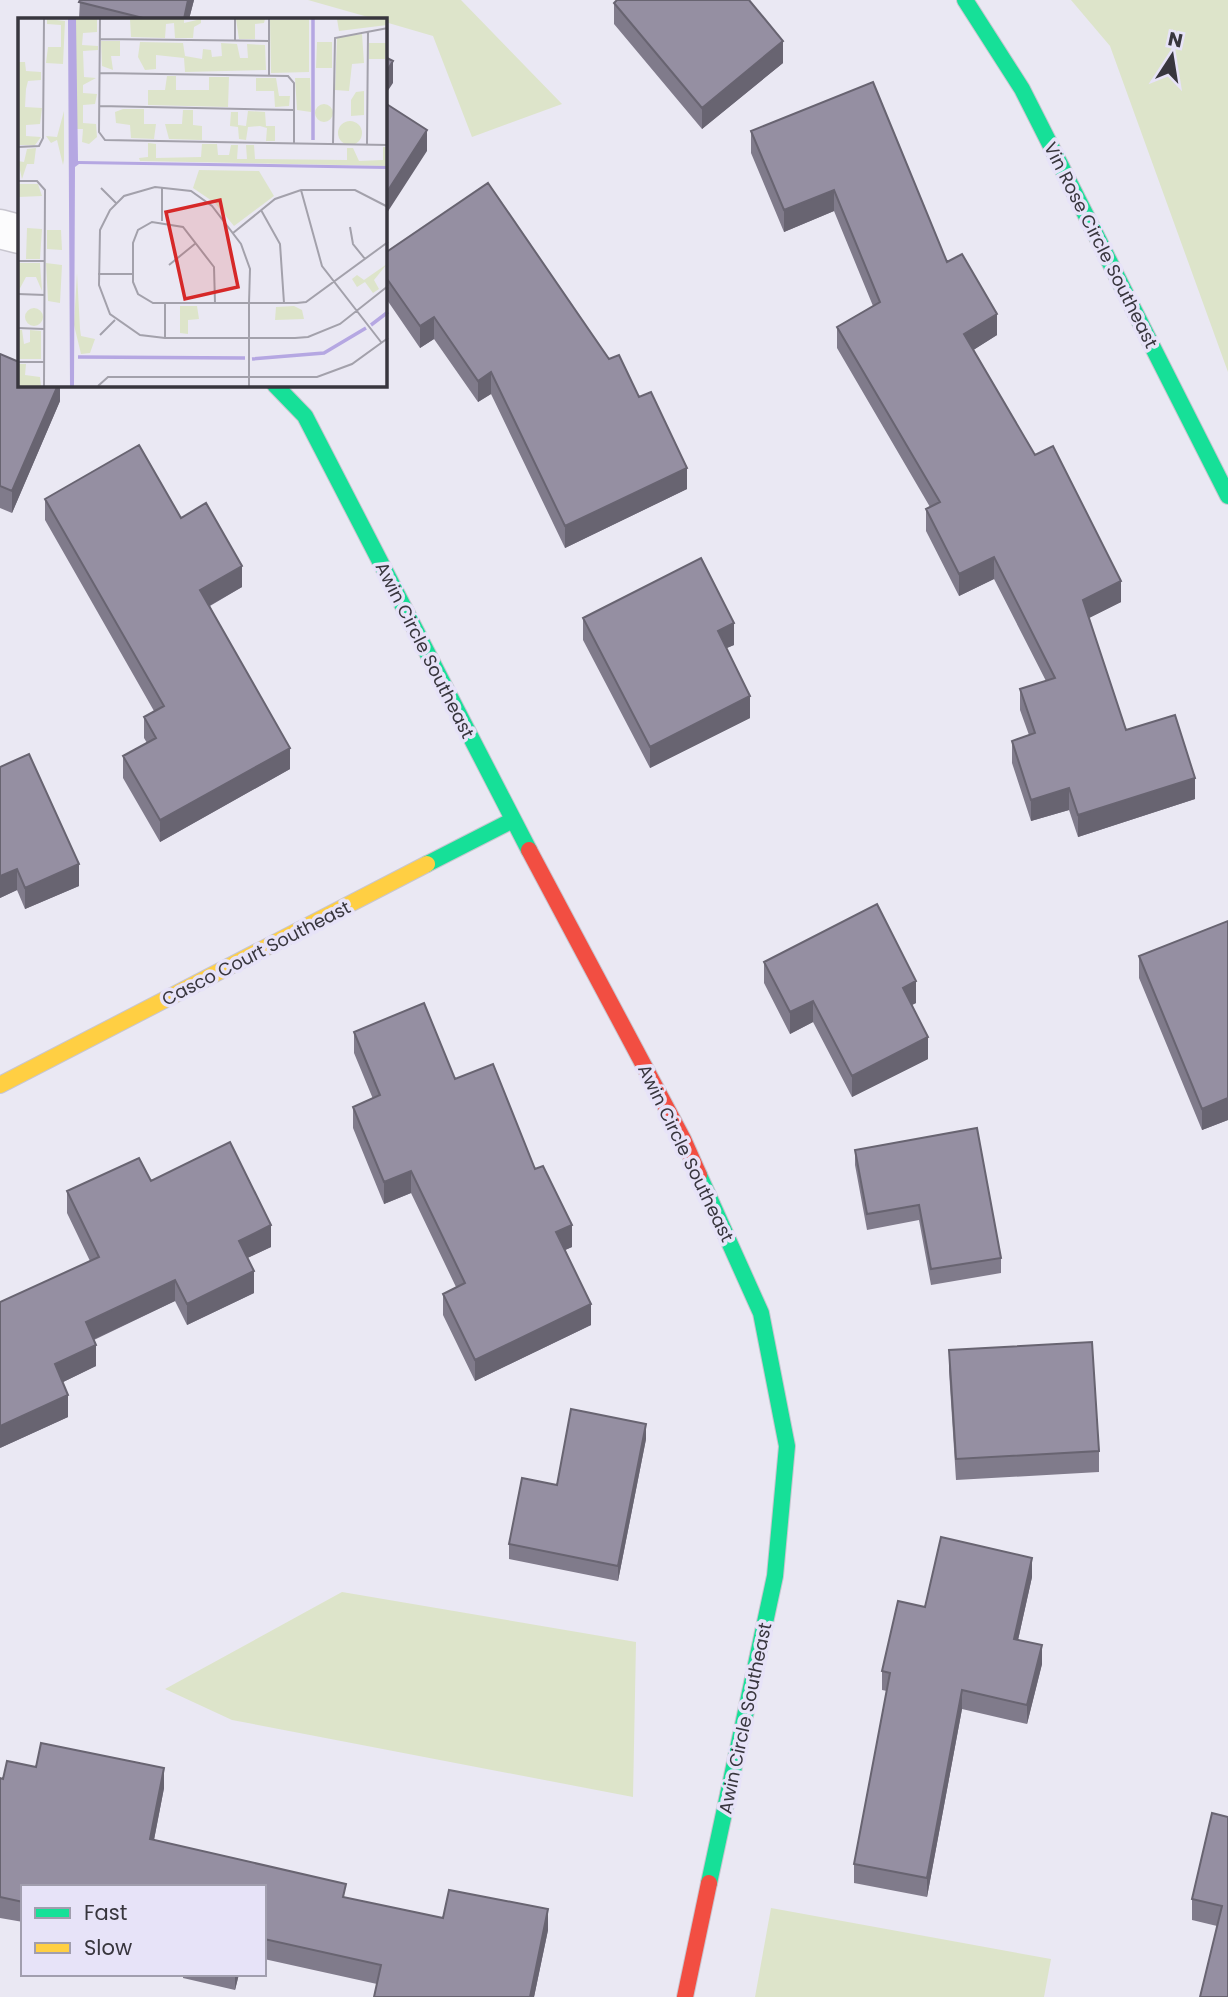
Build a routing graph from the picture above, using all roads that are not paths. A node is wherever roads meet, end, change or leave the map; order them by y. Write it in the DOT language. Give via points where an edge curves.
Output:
graph roads {
  1 [pos="965,0"];
  2 [pos="0,229"];
  3 [pos="18,234"];
  4 [pos="277,387"];
  5 [pos="1228,496"];
  6 [pos="513,820"];
  7 [pos="0,1085"];
  8 [pos="685,1997"];
  1 -- 5 [label="street, Vin Rose Circle Southeast" via="1022,89"];
  2 -- 3 [label="street"];
  4 -- 6 [label="street, Awin Circle Southeast" via="305,416"];
  6 -- 7 [label="street, Casco Court Southeast"];
  6 -- 8 [label="street, Awin Circle Southeast" via="683,1139 761,1313 787,1446 775,1576"];
}
